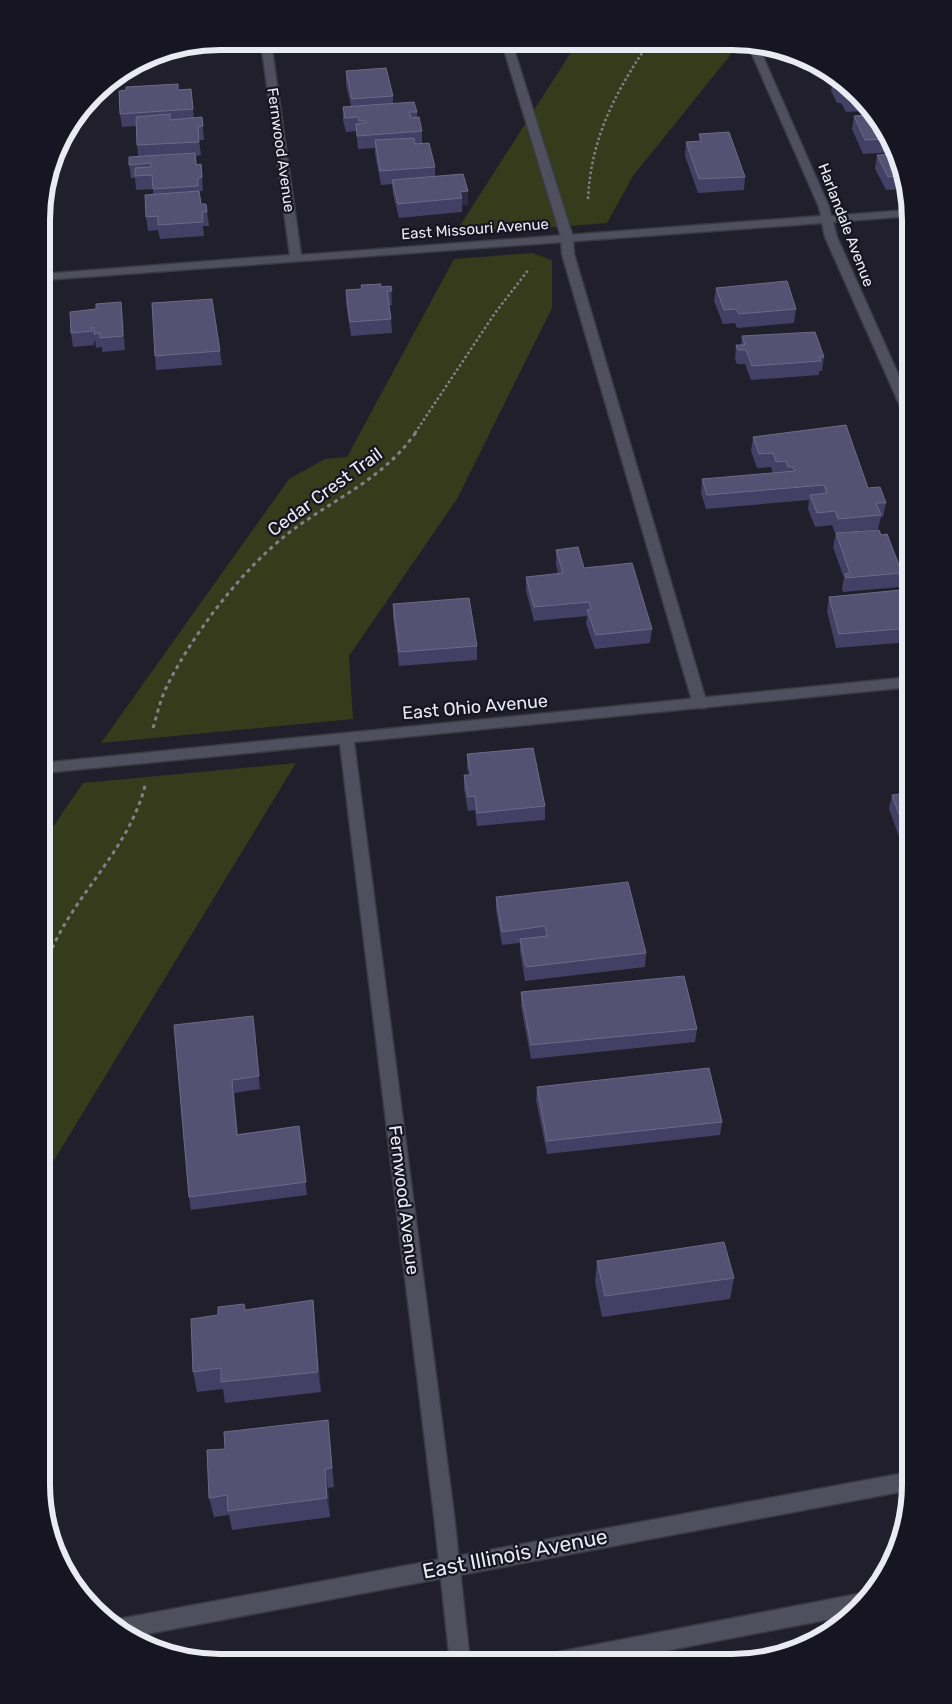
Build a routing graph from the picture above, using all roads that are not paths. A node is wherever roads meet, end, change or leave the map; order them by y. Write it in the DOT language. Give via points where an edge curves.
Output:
graph roads {
  1 [pos="267,50"];
  2 [pos="509,50"];
  3 [pos="756,51"];
  4 [pos="902,214"];
  5 [pos="827,219"];
  6 [pos="567,237"];
  7 [pos="296,258"];
  8 [pos="50,276"];
  9 [pos="902,397"];
  10 [pos="902,683"];
  11 [pos="700,704"];
  12 [pos="346,738"];
  13 [pos="50,767"];
  14 [pos="902,1482"];
  15 [pos="450,1566"];
  16 [pos="850,1605"];
  17 [pos="129,1627"];
  18 [pos="459,1654"];
  19 [pos="599,1654"];
  1 -- 7 [label="street, Fernwood Avenue"];
  2 -- 6 [label="street"];
  3 -- 5 [label="street, Harlandale Avenue"];
  4 -- 5 [label="street, East Missouri Avenue"];
  5 -- 6 [label="street, East Missouri Avenue"];
  5 -- 9 [label="street, Harlandale Avenue" via="831,237"];
  6 -- 7 [label="street, East Missouri Avenue"];
  6 -- 11 [label="street" via="568,254"];
  7 -- 8 [label="street, East Missouri Avenue"];
  10 -- 11 [label="street, East Ohio Avenue"];
  11 -- 12 [label="street, East Ohio Avenue"];
  12 -- 13 [label="street, East Ohio Avenue"];
  12 -- 15 [label="street, Fernwood Avenue"];
  14 -- 15 [label="street, East Illinois Avenue"];
  15 -- 17 [label="street, East Illinois Avenue"];
  15 -- 18 [label="street, Fernwood Avenue"];
  16 -- 19 [label="street"];
}
